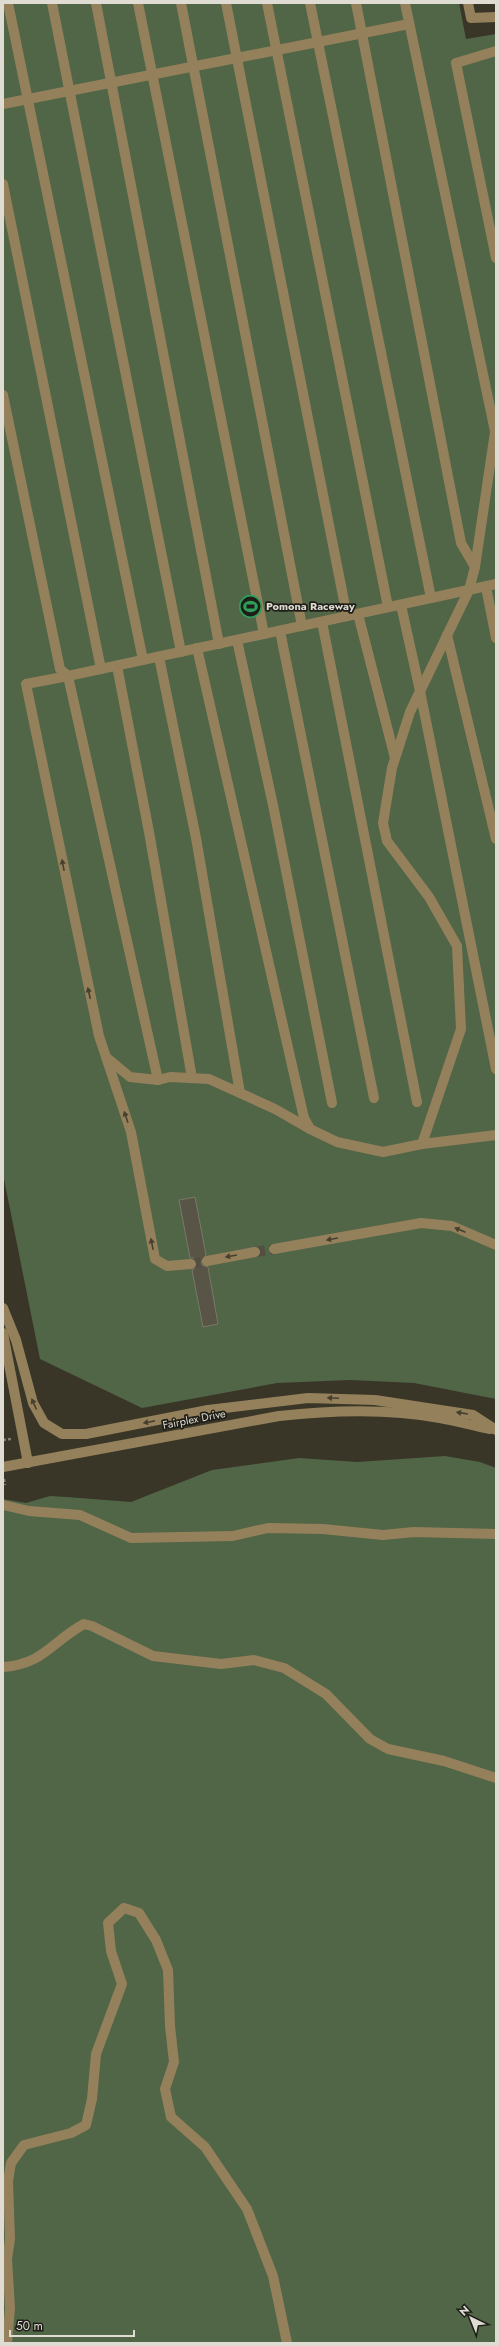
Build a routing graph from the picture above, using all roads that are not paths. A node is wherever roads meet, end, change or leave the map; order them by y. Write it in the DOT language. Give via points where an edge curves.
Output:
graph roads {
  1 [pos="8,3"];
  2 [pos="52,3"];
  3 [pos="96,3"];
  4 [pos="138,3"];
  5 [pos="181,3"];
  6 [pos="226,3"];
  7 [pos="267,3"];
  8 [pos="310,3"];
  9 [pos="356,3"];
  10 [pos="405,3"];
  11 [pos="468,3"];
  12 [pos="496,17"];
  13 [pos="409,24"];
  14 [pos="362,33"];
  15 [pos="318,42"];
  16 [pos="276,50"];
  17 [pos="496,51"];
  18 [pos="237,58"];
  19 [pos="194,66"];
  20 [pos="152,75"];
  21 [pos="113,82"];
  22 [pos="70,91"];
  23 [pos="28,99"];
  24 [pos="3,104"];
  25 [pos="3,184"];
  26 [pos="496,258"];
  27 [pos="3,395"];
  28 [pos="496,434"];
  29 [pos="475,567"];
  30 [pos="491,586"];
  31 [pos="469,590"];
  32 [pos="431,598"];
  33 [pos="401,605"];
  34 [pos="388,608"];
  35 [pos="358,614"];
  36 [pos="347,616"];
  37 [pos="322,622"];
  38 [pos="302,626"];
  39 [pos="280,631"];
  40 [pos="264,634"];
  41 [pos="447,635"];
  42 [pos="496,638"];
  43 [pos="237,640"];
  44 [pos="219,644"];
  45 [pos="197,648"];
  46 [pos="181,652"];
  47 [pos="159,657"];
  48 [pos="142,660"];
  49 [pos="117,666"];
  50 [pos="101,669"];
  51 [pos="68,676"];
  52 [pos="420,691"];
  53 [pos="395,758"];
  54 [pos="496,839"];
  55 [pos="106,1057"];
  56 [pos="496,1069"];
  57 [pos="192,1078"];
  58 [pos="158,1080"];
  59 [pos="240,1093"];
  60 [pos="374,1098"];
  61 [pos="417,1102"];
  62 [pos="332,1103"];
  63 [pos="310,1129"];
  64 [pos="496,1135"];
  65 [pos="422,1144"];
  66 [pos="496,1245"];
  67 [pos="274,1249"];
  68 [pos="255,1252"];
  69 [pos="207,1260"];
  70 [pos="191,1264"];
  71 [pos="3,1308"];
  72 [pos="3,1333"];
  73 [pos="496,1430"];
  74 [pos="28,1463"];
  75 [pos="3,1467"];
  76 [pos="3,1505"];
  77 [pos="496,1534"];
  78 [pos="3,1667"];
  79 [pos="496,1778"];
  80 [pos="7,2343"];
  81 [pos="287,2343"];
  1 -- 23 [label="street"];
  2 -- 22 [label="street"];
  3 -- 21 [label="street"];
  4 -- 20 [label="street"];
  5 -- 19 [label="street"];
  6 -- 18 [label="street"];
  7 -- 16 [label="street"];
  8 -- 15 [label="street"];
  9 -- 14 [label="street"];
  10 -- 13 [label="street"];
  11 -- 12 [label="street" via="471,18"];
  13 -- 14 [label="street"];
  13 -- 28 [label="street"];
  14 -- 15 [label="street"];
  14 -- 29 [label="street" via="461,543"];
  15 -- 16 [label="street"];
  15 -- 32 [label="street"];
  16 -- 18 [label="street"];
  16 -- 34 [label="street"];
  17 -- 26 [label="street" via="456,63"];
  18 -- 19 [label="street"];
  18 -- 36 [label="street"];
  19 -- 20 [label="street"];
  19 -- 38 [label="street"];
  20 -- 21 [label="street"];
  20 -- 40 [label="street"];
  21 -- 22 [label="street"];
  21 -- 44 [label="street"];
  22 -- 23 [label="street"];
  22 -- 46 [label="street"];
  23 -- 24 [label="street"];
  23 -- 48 [label="street"];
  25 -- 50 [label="street"];
  27 -- 51 [label="street" via="60,669"];
  28 -- 29 [label="street"];
  29 -- 31 [label="street"];
  30 -- 31 [label="street"];
  30 -- 42 [label="street"];
  31 -- 32 [label="street"];
  31 -- 41 [label="street"];
  32 -- 33 [label="street"];
  33 -- 34 [label="street"];
  33 -- 52 [label="street"];
  34 -- 35 [label="street"];
  35 -- 36 [label="street"];
  35 -- 53 [label="street"];
  36 -- 37 [label="street"];
  37 -- 38 [label="street"];
  37 -- 61 [label="street"];
  38 -- 39 [label="street"];
  39 -- 40 [label="street"];
  39 -- 60 [label="street"];
  40 -- 43 [label="street"];
  41 -- 52 [label="street"];
  41 -- 54 [label="street"];
  43 -- 44 [label="street"];
  43 -- 62 [label="street" via="275,813"];
  44 -- 45 [label="street"];
  45 -- 46 [label="street"];
  45 -- 63 [label="street" via="304,1118"];
  46 -- 47 [label="street"];
  47 -- 48 [label="street"];
  47 -- 59 [label="street" via="196,838"];
  48 -- 49 [label="street"];
  49 -- 50 [label="street"];
  49 -- 57 [label="street"];
  50 -- 51 [label="street"];
  55 -- 51 [label="street, one-way" via="79,948 26,684"];
  51 -- 58 [label="street"];
  52 -- 53 [label="street" via="410,712"];
  52 -- 56 [label="street"];
  53 -- 65 [label="street" via="382,823 387,841 429,897 457,946 461,1029"];
  55 -- 58 [label="street" via="130,1077"];
  70 -- 55 [label="street, one-way" via="168,1266 155,1259 131,1132"];
  57 -- 58 [label="street" via="170,1077"];
  57 -- 59 [label="street" via="209,1079"];
  59 -- 63 [label="street"];
  63 -- 65 [label="street" via="337,1142 383,1152"];
  64 -- 65 [label="street"];
  66 -- 67 [label="street, one-way" via="452,1226 422,1223"];
  68 -- 69 [label="street, one-way"];
  73 -- 71 [label="street, one-way" via="473,1414 375,1400 308,1398 208,1410 86,1434 62,1434 44,1423 33,1403 16,1340"];
  72 -- 74 [label="street"];
  73 -- 74 [label="street, Fairplex Drive" via="440,1418 392,1412 311,1412"];
  74 -- 75 [label="street, Fairplex Drive"];
  76 -- 77 [label="street" via="28,1511 80,1515 131,1538 233,1536 268,1528 323,1529 384,1535 414,1532"];
  78 -- 79 [label="street" via="25,1664 37,1659 68,1633 84,1624 153,1656 221,1664 254,1660 284,1668 326,1694 370,1739 388,1749 444,1761"];
  80 -- 81 [label="street" via="10,2308 7,2258 10,2239 8,2181 11,2163 24,2146 71,2133 86,2125 92,2099 96,2054 122,1984 111,1951 108,1924 124,1908 139,1912 156,1940 168,1970 174,2062 164,2089 171,2117 205,2147 247,2209 273,2276"];
}
